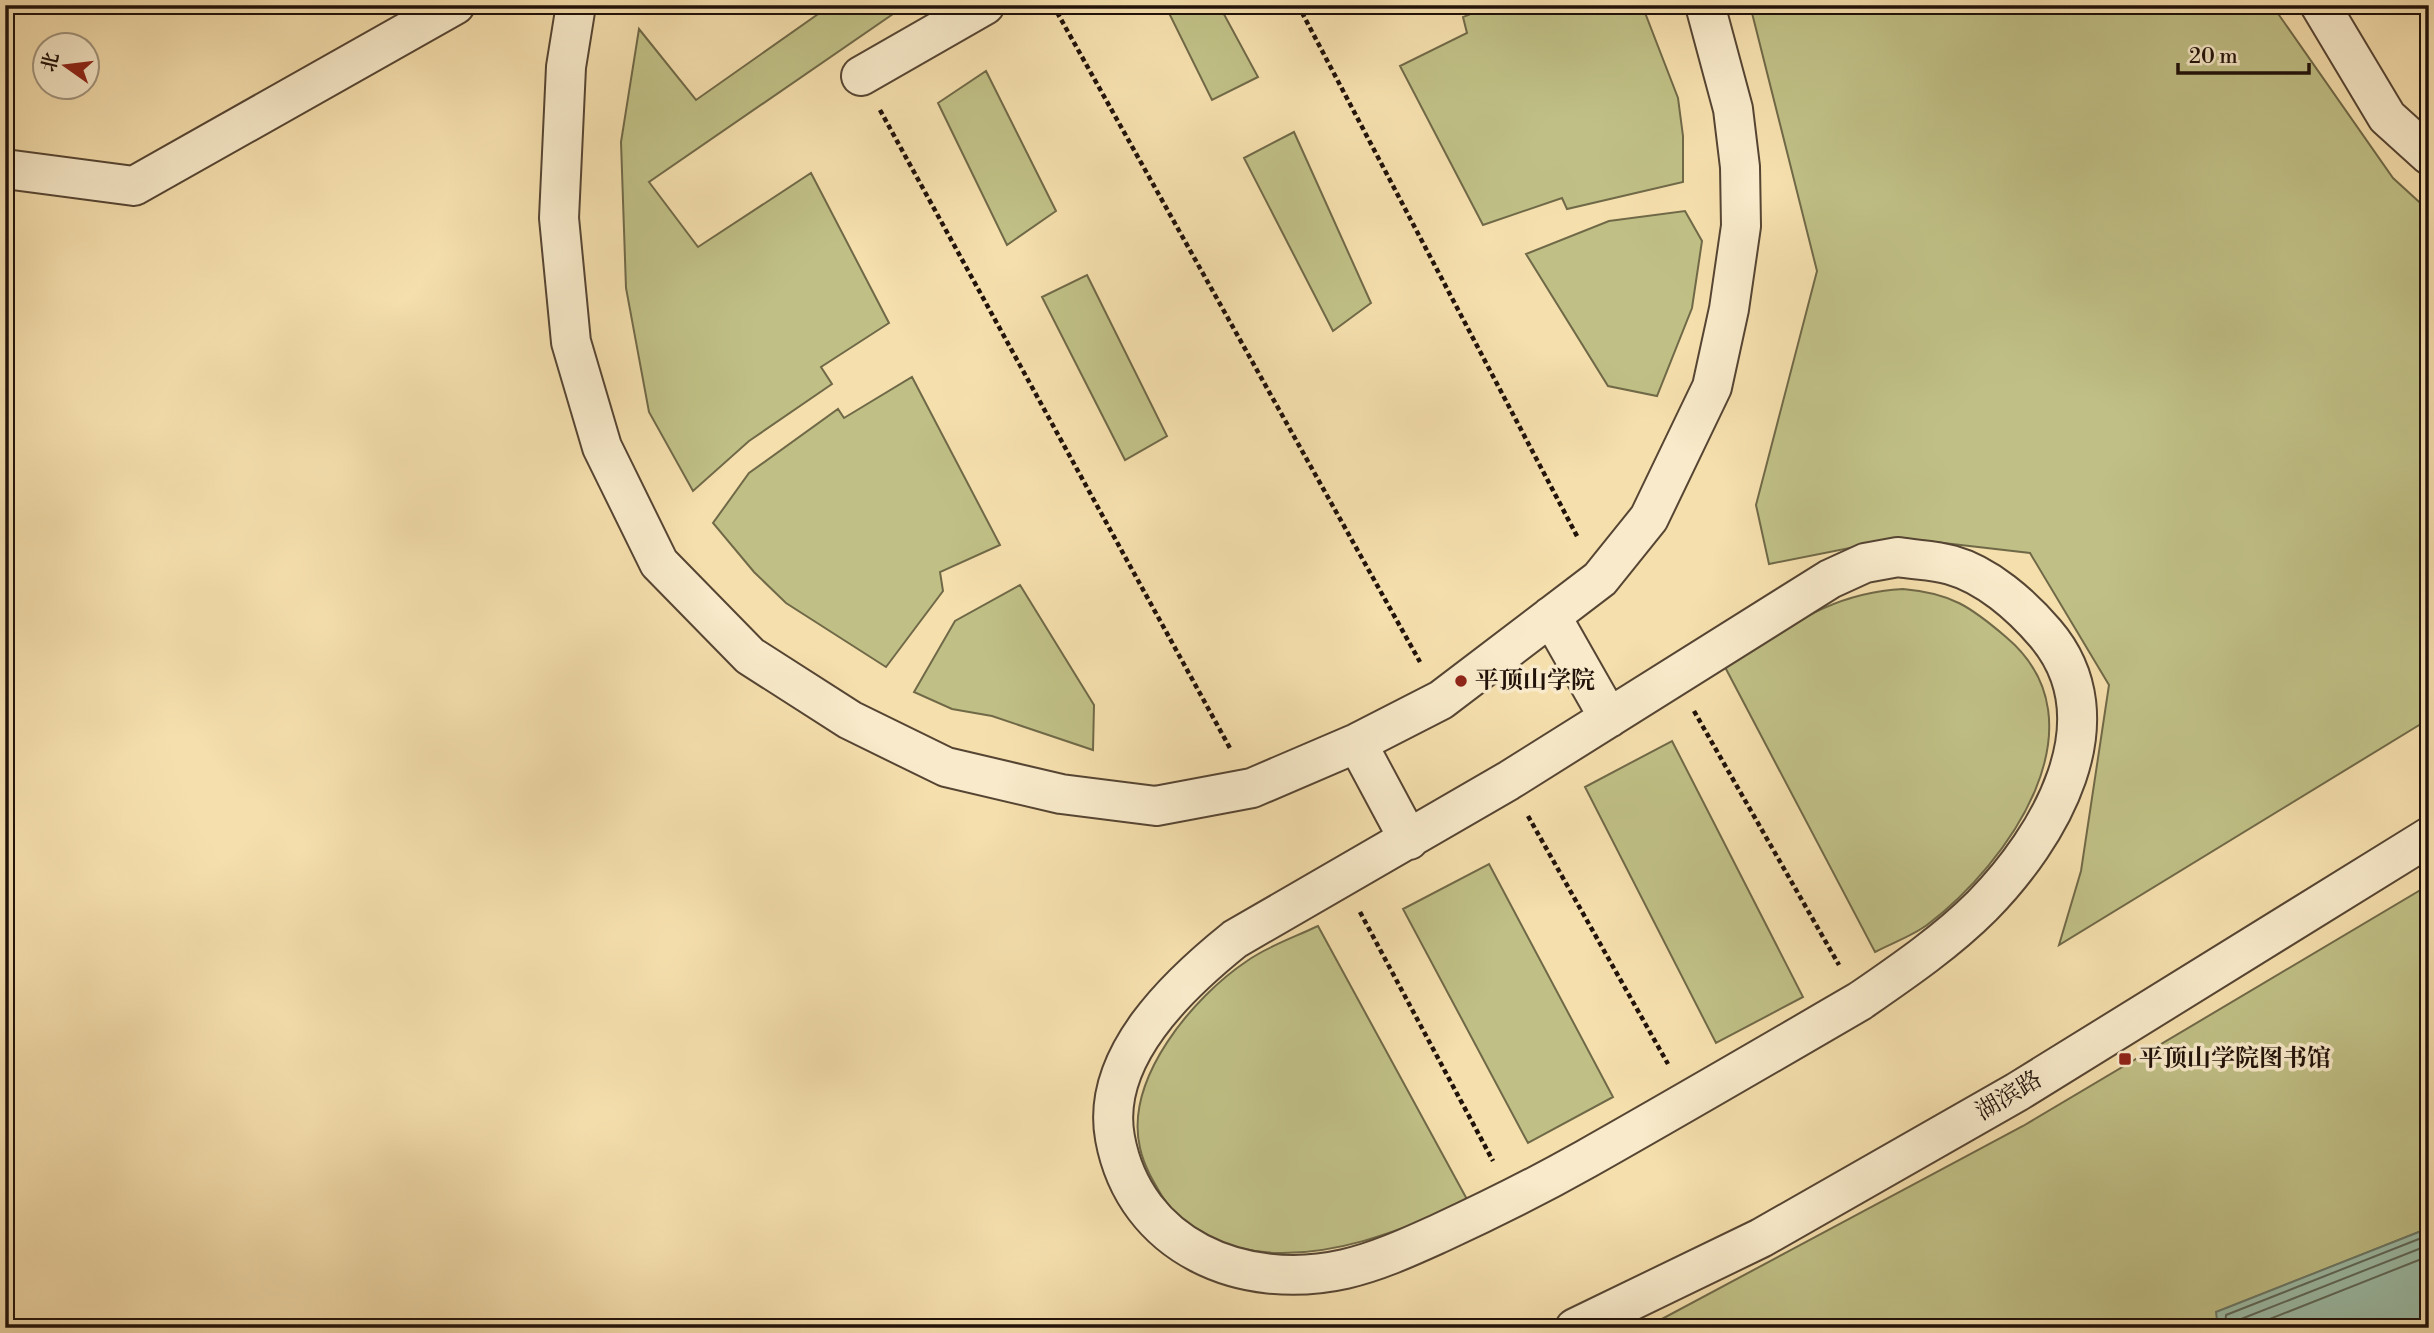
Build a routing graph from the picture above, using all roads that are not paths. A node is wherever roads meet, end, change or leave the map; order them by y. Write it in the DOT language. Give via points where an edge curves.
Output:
graph roads {
  1 [pos="455,5"];
  2 [pos="576,5"];
  3 [pos="985,5"];
  4 [pos="1705,5"];
  5 [pos="2320,5"];
  6 [pos="861,76"];
  7 [pos="2429,155"];
  8 [pos="5,169"];
  9 [pos="1552,616"];
  10 [pos="1609,718"];
  11 [pos="1357,743"];
  12 [pos="2429,837"];
  13 [pos="1409,839"];
  14 [pos="1575,1328"];
  1 -- 8 [label="street" via="134,186"];
  2 -- 11 [label="street" via="566,67 559,218 571,342 602,447 659,563 750,656 850,720 946,767 1061,794 1157,806 1252,788"];
  3 -- 6 [label="street"];
  4 -- 9 [label="street" via="1733,109 1740,167 1741,226 1712,387 1649,518 1600,579"];
  5 -- 7 [label="street" via="2387,117"];
  9 -- 10 [label="street"];
  9 -- 11 [label="street" via="1441,700"];
  10 -- 13 [label="street"];
  10 -- 13 [label="street" via="1830,579 1865,563 1898,557 1952,565 2004,593 2053,642 2065,664 2076,695 2077,728 2073,764 2034,843 1982,906 1860,1001 1514,1200 1386,1257 1344,1269 1268,1273 1199,1255 1163,1229 1139,1203 1123,1173 1114,1134 1123,1071 1161,1006 1196,970 1235,939"];
  11 -- 13 [label="street"];
  12 -- 14 [label="street, 湖滨路" via="2006,1099 1761,1238"];
}
